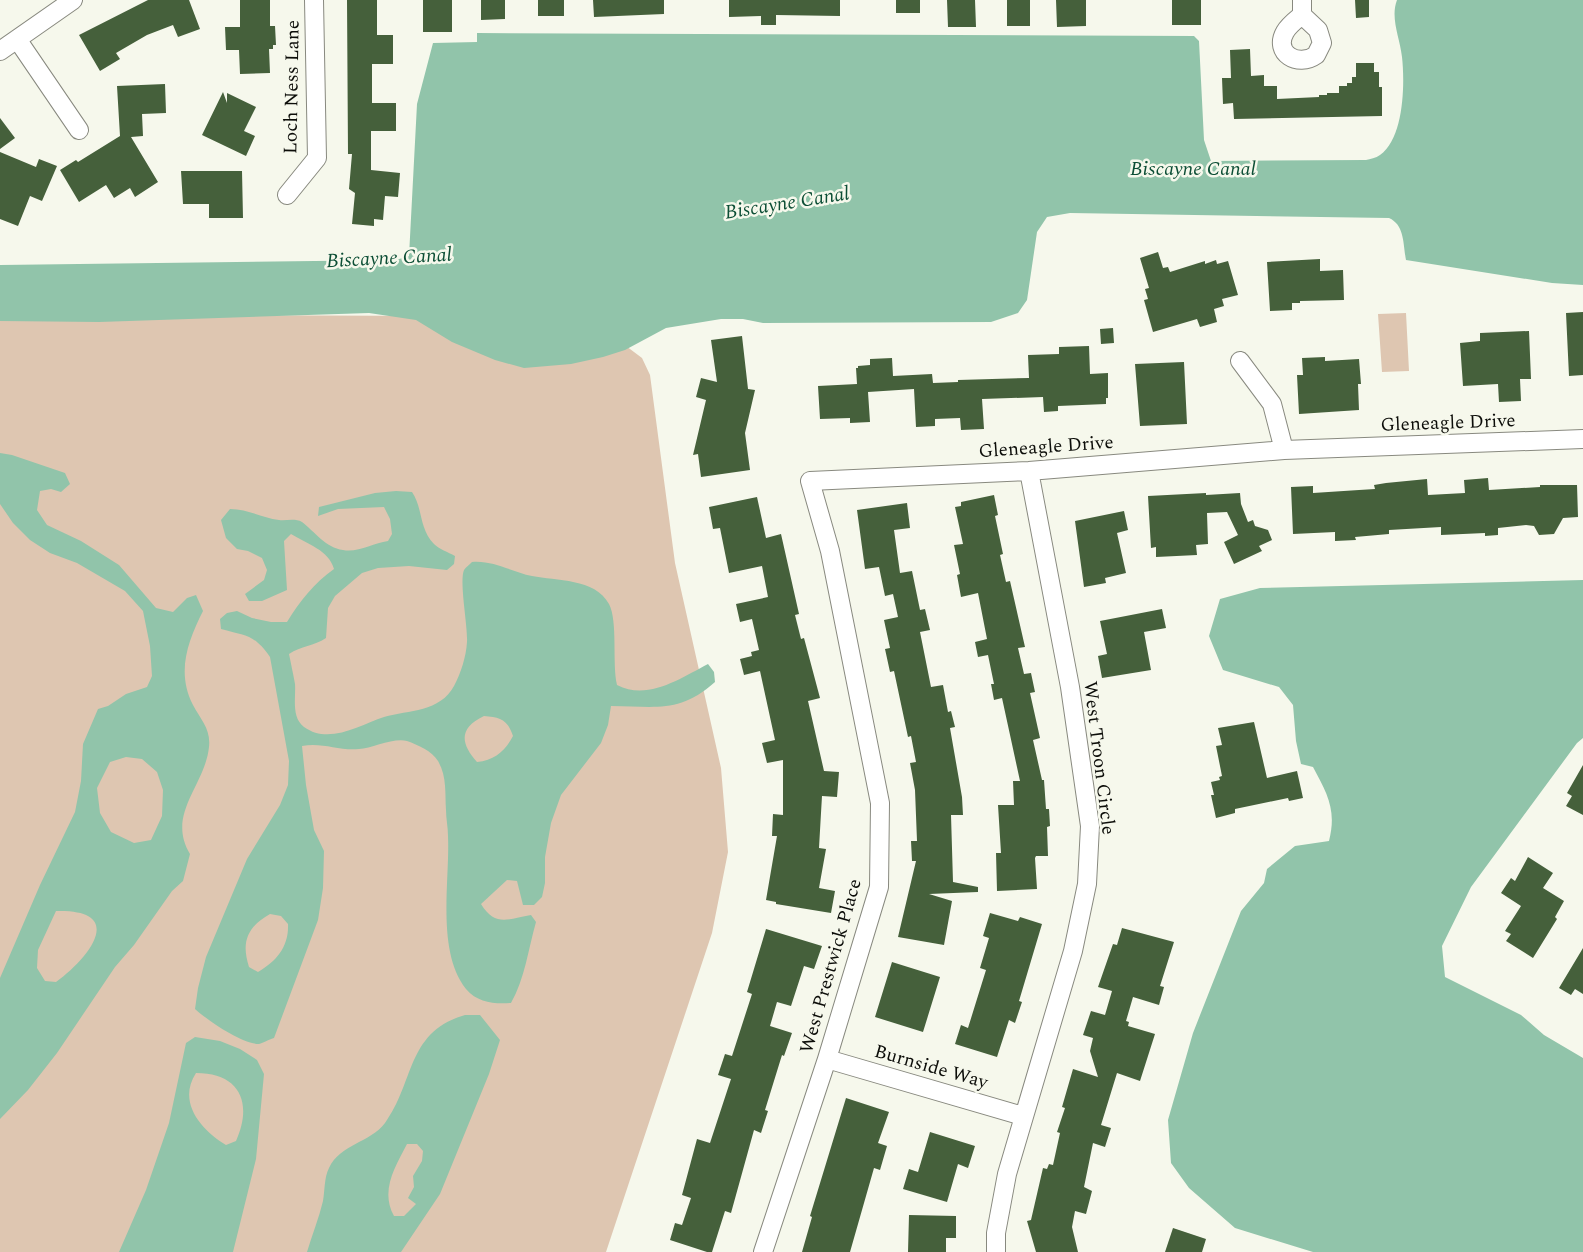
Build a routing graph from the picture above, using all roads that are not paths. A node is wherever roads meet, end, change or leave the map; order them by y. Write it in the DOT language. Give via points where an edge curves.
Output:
graph roads {
  1 [pos="72,0"];
  2 [pos="314,0"];
  3 [pos="17,39"];
  4 [pos="0,51"];
  5 [pos="79,130"];
  6 [pos="287,195"];
  7 [pos="1240,361"];
  8 [pos="1583,439"];
  9 [pos="1284,450"];
  10 [pos="1029,471"];
  11 [pos="810,481"];
  12 [pos="827,1059"];
  13 [pos="1022,1116"];
  14 [pos="763,1252"];
  15 [pos="996,1252"];
  1 -- 3 [label="street"];
  2 -- 6 [label="street, Loch Ness Lane" via="317,158"];
  3 -- 4 [label="street"];
  3 -- 5 [label="street"];
  7 -- 9 [label="street" via="1272,404"];
  8 -- 9 [label="street, Gleneagle Drive"];
  9 -- 10 [label="street, Gleneagle Drive"];
  10 -- 11 [label="street, Gleneagle Drive"];
  10 -- 13 [label="street, West Troon Circle" via="1070,687 1090,826 1087,884 1074,951"];
  11 -- 12 [label="street, West Prestwick Place" via="830,551 880,803 879,887"];
  12 -- 13 [label="street, Burnside Way"];
  12 -- 14 [label="street, West Prestwick Place"];
  13 -- 15 [label="street, West Troon Circle" via="1004,1190"];
}
